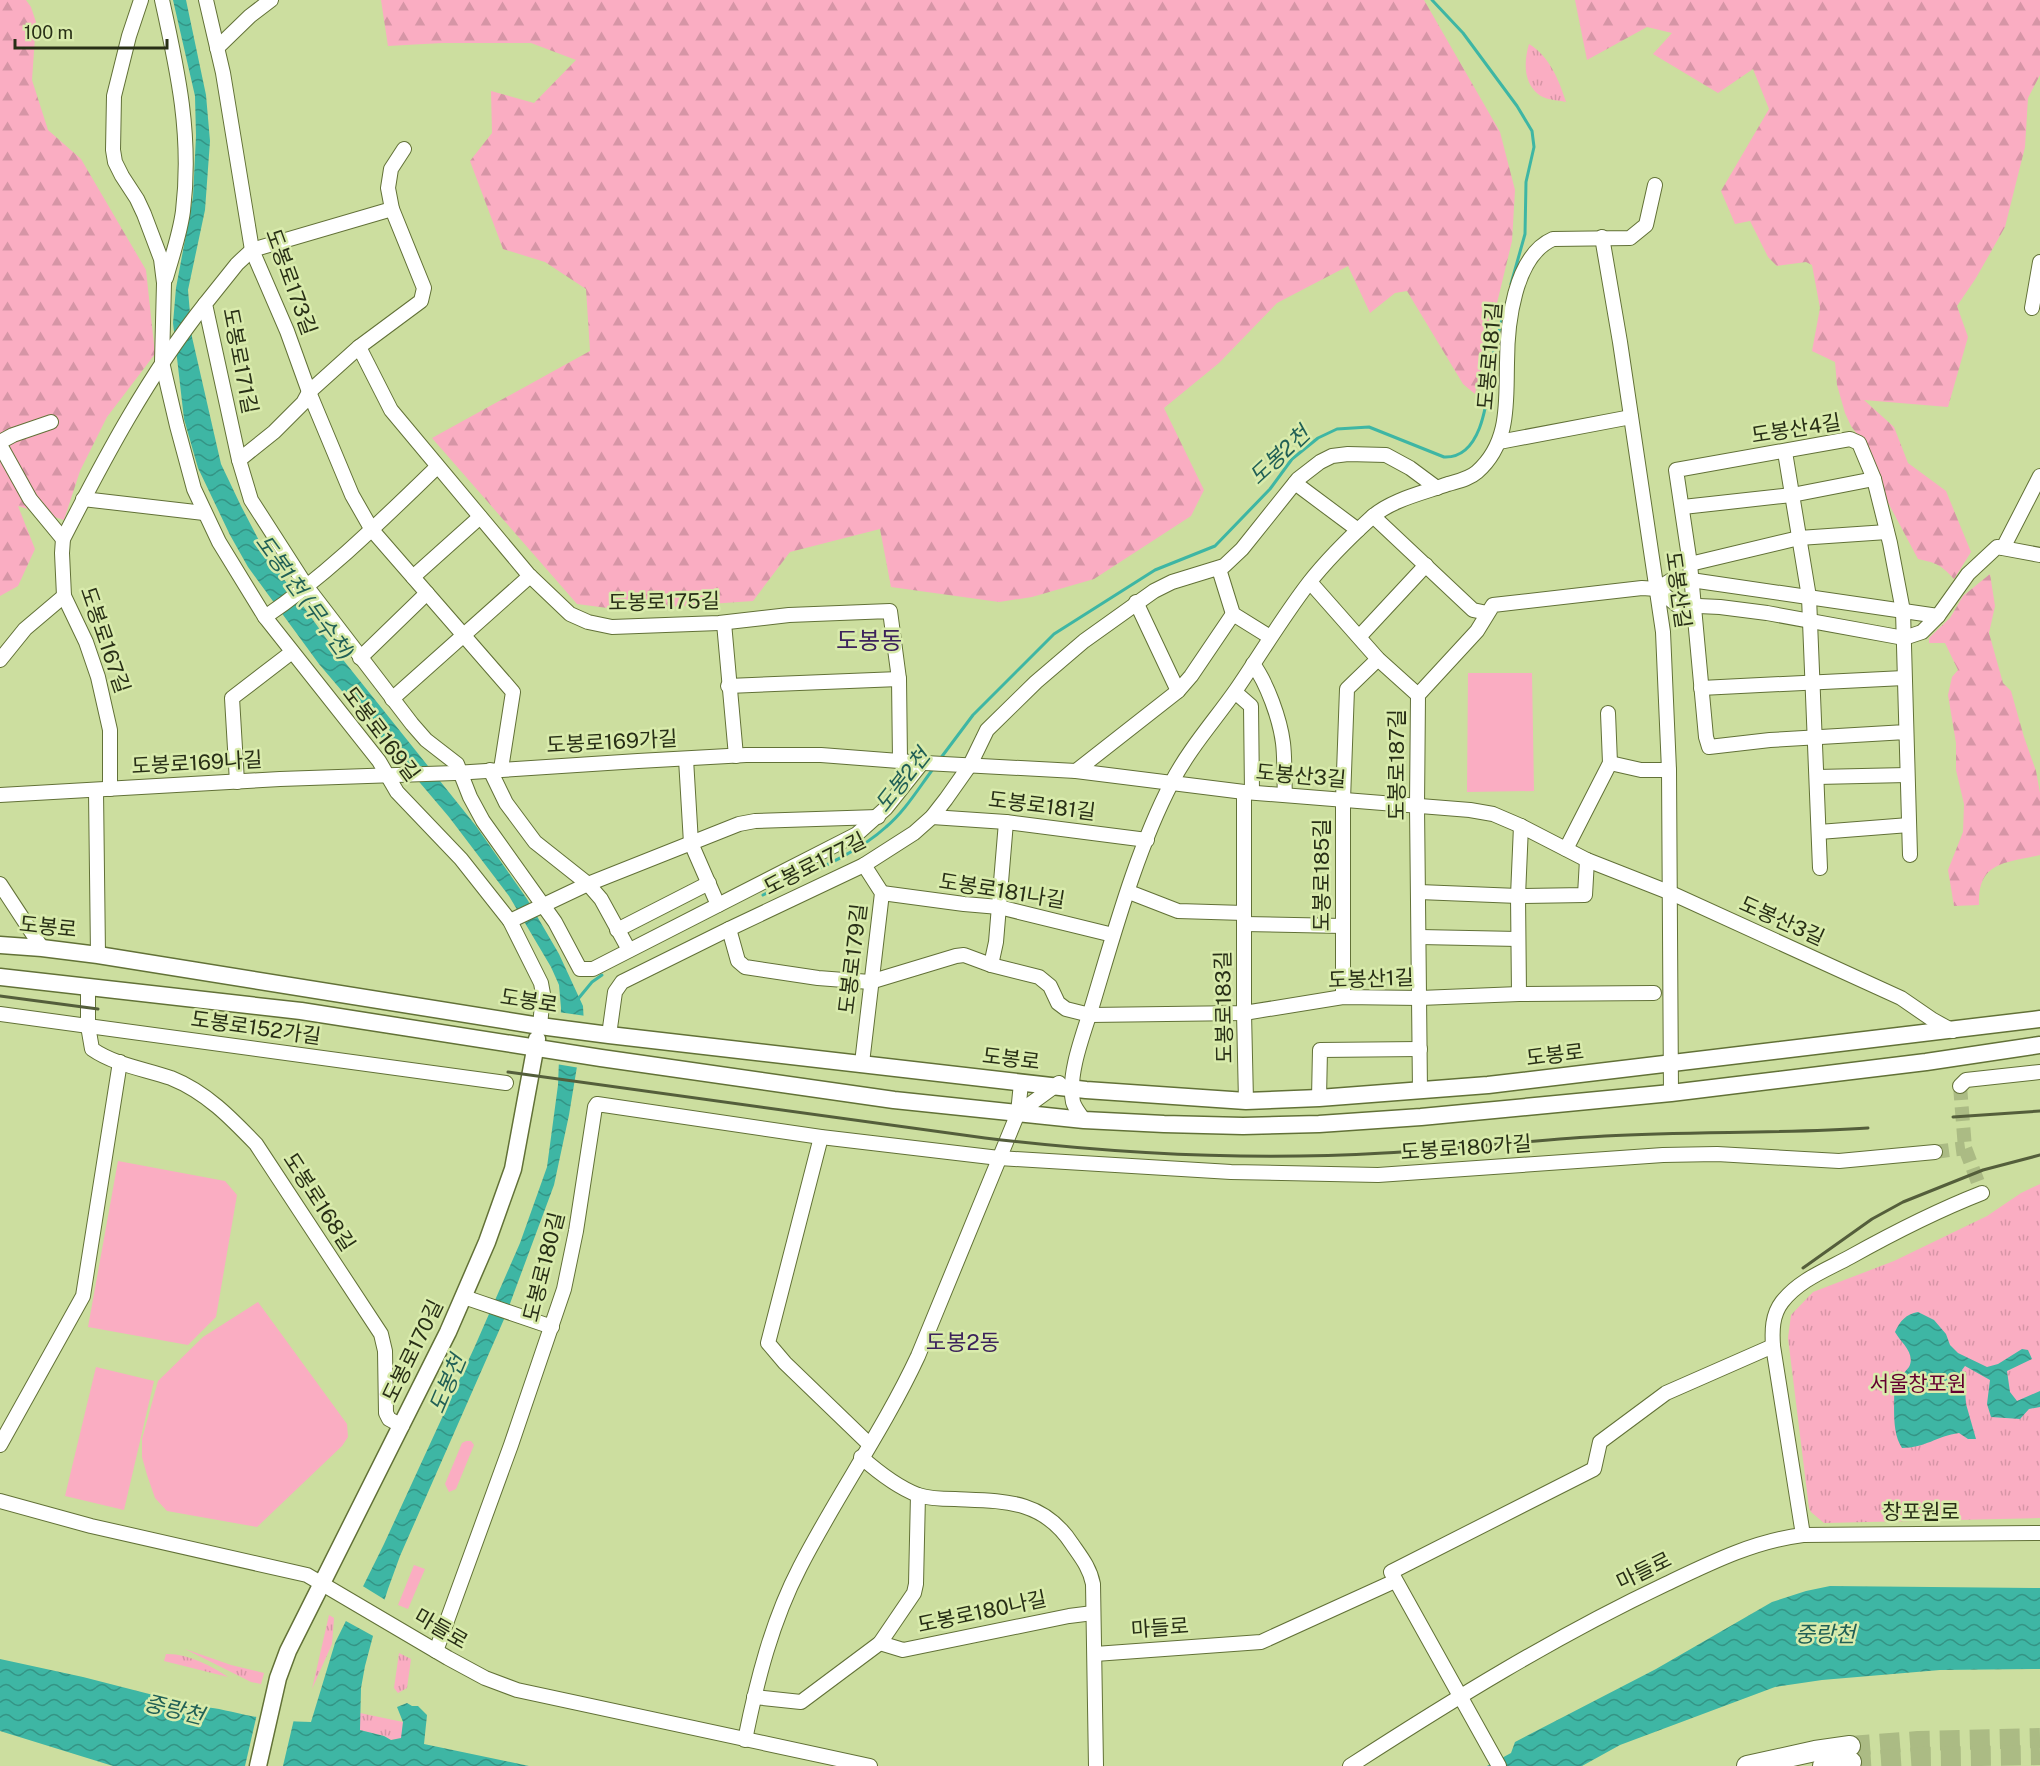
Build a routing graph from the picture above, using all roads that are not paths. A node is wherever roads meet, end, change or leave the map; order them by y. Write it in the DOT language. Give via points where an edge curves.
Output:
graph roads {
  1 [pos="141,0"];
  2 [pos="162,0"];
  3 [pos="206,0"];
  4 [pos="268,1"];
  5 [pos="217,48"];
  6 [pos="404,149"];
  7 [pos="1655,185"];
  8 [pos="392,209"];
  9 [pos="1602,237"];
  10 [pos="252,250"];
  11 [pos="2040,262"];
  12 [pos="164,283"];
  13 [pos="202,308"];
  14 [pos="2032,309"];
  15 [pos="360,347"];
  16 [pos="164,360"];
  17 [pos="309,392"];
  18 [pos="1631,417"];
  19 [pos="51,422"];
  20 [pos="1499,442"];
  21 [pos="0,443"];
  22 [pos="1785,452"];
  23 [pos="239,460"];
  24 [pos="437,467"];
  25 [pos="2040,476"];
  26 [pos="1874,478"];
  27 [pos="1295,483"];
  28 [pos="1437,488"];
  29 [pos="1792,495"];
  30 [pos="83,499"];
  31 [pos="1683,507"];
  32 [pos="204,513"];
  33 [pos="1373,516"];
  34 [pos="480,517"];
  35 [pos="372,530"];
  36 [pos="1358,530"];
  37 [pos="1887,532"];
  38 [pos="1799,538"];
  39 [pos="63,540"];
  40 [pos="2003,548"];
  41 [pos="2040,555"];
  42 [pos="1690,564"];
  43 [pos="1426,565"];
  44 [pos="1219,569"];
  45 [pos="530,576"];
  46 [pos="413,577"];
  47 [pos="1691,580"];
  48 [pos="1310,582"];
  49 [pos="305,588"];
  50 [pos="1657,589"];
  51 [pos="427,593"];
  52 [pos="64,596"];
  53 [pos="1136,602"];
  54 [pos="1694,605"];
  55 [pos="1809,609"];
  56 [pos="1902,611"];
  57 [pos="1487,613"];
  58 [pos="1233,614"];
  59 [pos="267,615"];
  60 [pos="1938,616"];
  61 [pos="724,622"];
  62 [pos="463,634"];
  63 [pos="1270,637"];
  64 [pos="1359,637"];
  65 [pos="1904,638"];
  66 [pos="292,652"];
  67 [pos="360,658"];
  68 [pos="1378,659"];
  69 [pos="0,660"];
  70 [pos="1253,664"];
  71 [pos="1904,678"];
  72 [pos="899,680"];
  73 [pos="1812,683"];
  74 [pos="728,686"];
  75 [pos="1701,688"];
  76 [pos="1178,691"];
  77 [pos="1235,692"];
  78 [pos="1419,695"];
  79 [pos="392,699"];
  80 [pos="1608,713"];
  81 [pos="1906,732"];
  82 [pos="1815,737"];
  83 [pos="736,756"];
  84 [pos="686,759"];
  85 [pos="900,760"];
  86 [pos="924,763"];
  87 [pos="1610,763"];
  88 [pos="966,765"];
  89 [pos="496,770"];
  90 [pos="1670,770"];
  91 [pos="1076,771"];
  92 [pos="458,773"];
  93 [pos="1907,775"];
  94 [pos="392,776"];
  95 [pos="1817,777"];
  96 [pos="237,782"];
  97 [pos="1171,784"];
  98 [pos="103,790"];
  99 [pos="1248,792"];
  100 [pos="0,795"];
  101 [pos="1285,795"];
  102 [pos="1343,800"];
  103 [pos="1417,806"];
  104 [pos="878,817"];
  105 [pos="932,817"];
  106 [pos="1006,822"];
  107 [pos="1909,825"];
  108 [pos="1521,826"];
  109 [pos="1819,832"];
  110 [pos="1147,840"];
  111 [pos="691,843"];
  112 [pos="1566,849"];
  113 [pos="1910,855"];
  114 [pos="1587,860"];
  115 [pos="864,865"];
  116 [pos="1820,868"];
  117 [pos="709,883"];
  118 [pos="0,884"];
  119 [pos="588,884"];
  120 [pos="1129,892"];
  121 [pos="1419,892"];
  122 [pos="882,893"];
  123 [pos="1671,893"];
  124 [pos="1518,896"];
  125 [pos="542,905"];
  126 [pos="718,905"];
  127 [pos="999,907"];
  128 [pos="1244,919"];
  129 [pos="512,920"];
  130 [pos="1343,926"];
  131 [pos="729,928"];
  132 [pos="617,930"];
  133 [pos="1113,934"];
  134 [pos="1420,937"];
  135 [pos="1518,939"];
  136 [pos="0,945"];
  137 [pos="42,948"];
  138 [pos="628,950"];
  139 [pos="98,955"];
  140 [pos="991,965"];
  141 [pos="0,977"];
  142 [pos="870,982"];
  143 [pos="88,988"];
  144 [pos="1654,993"];
  145 [pos="1519,994"];
  146 [pos="1343,997"];
  147 [pos="1420,998"];
  148 [pos="1244,1013"];
  149 [pos="0,1014"];
  150 [pos="1090,1014"];
  151 [pos="2040,1019"];
  152 [pos="88,1026"];
  153 [pos="545,1027"];
  154 [pos="1953,1031"];
  155 [pos="606,1035"];
  156 [pos="2040,1045"];
  157 [pos="541,1048"];
  158 [pos="1420,1049"];
  159 [pos="120,1062"];
  160 [pos="862,1063"];
  161 [pos="1671,1064"];
  162 [pos="2040,1072"];
  163 [pos="1073,1081"];
  164 [pos="506,1083"];
  165 [pos="1021,1083"];
  166 [pos="1960,1086"];
  167 [pos="1053,1087"];
  168 [pos="1420,1091"];
  169 [pos="1671,1093"];
  170 [pos="1319,1098"];
  171 [pos="1246,1101"];
  172 [pos="1018,1113"];
  173 [pos="1084,1120"];
  174 [pos="821,1137"];
  175 [pos="1935,1152"];
  176 [pos="999,1158"];
  177 [pos="1982,1193"];
  178 [pos="471,1300"];
  179 [pos="547,1326"];
  180 [pos="1773,1346"];
  181 [pos="402,1426"];
  182 [pos="869,1444"];
  183 [pos="0,1445"];
  184 [pos="861,1457"];
  185 [pos="918,1495"];
  186 [pos="0,1501"];
  187 [pos="2040,1533"];
  188 [pos="1803,1535"];
  189 [pos="1393,1576"];
  190 [pos="321,1583"];
  191 [pos="1094,1613"];
  192 [pos="880,1643"];
  193 [pos="436,1651"];
  194 [pos="1095,1654"];
  195 [pos="754,1697"];
  196 [pos="1460,1697"];
  197 [pos="745,1740"];
  198 [pos="258,1766"];
  199 [pos="870,1766"];
  200 [pos="1096,1766"];
  201 [pos="1350,1766"];
  202 [pos="1499,1766"];
  203 [pos="1747,1766"];
  204 [pos="1823,1766"];
  1 -- 12 [label="street, 도봉로169길" via="114,96 113,150 115,162 153,234"];
  2 -- 12 [label="street, 도봉로169길" via="182,97 186,148 183,212"];
  3 -- 5 [label="street, 도봉로173길"];
  4 -- 5 [label="street"];
  5 -- 10 [label="street, 도봉로173길"];
  6 -- 8 [label="street" via="389,176"];
  7 -- 9 [label="street, 도봉로181길" via="1646,225 1630,238"];
  8 -- 10 [label="street"];
  8 -- 15 [label="street, 도봉로171길" via="424,288 421,301"];
  9 -- 18 [label="street, 도봉산길"];
  9 -- 20 [label="street, 도봉로181길" via="1549,241 1523,269 1511,318 1506,409"];
  10 -- 13 [label="street, 도봉로171길"];
  10 -- 17 [label="street, 도봉로173길"];
  11 -- 14 [label="street"];
  12 -- 16 [label="street, 도봉로169길"];
  13 -- 16 [label="street, 도봉로167길"];
  13 -- 23 [label="street, 도봉로171길"];
  15 -- 17 [label="street, 도봉로171길"];
  15 -- 24 [label="street, 도봉로175길" via="391,410"];
  16 -- 30 [label="street, 도봉로167길"];
  16 -- 32 [label="street, 도봉로169길" via="185,458"];
  17 -- 23 [label="street, 도봉로171길" via="274,432"];
  17 -- 35 [label="street, 도봉로173길" via="352,495"];
  18 -- 20 [label="street"];
  18 -- 50 [label="street, 도봉산길"];
  19 -- 21 [label="street"];
  20 -- 28 [label="street, 도봉로181길" via="1493,455 1474,475"];
  21 -- 39 [label="street" via="30,498"];
  22 -- 26 [label="street, 도봉산4길" via="1850,440 1860,443"];
  22 -- 29 [label="street"];
  22 -- 31 [label="street, 도봉산4길" via="1676,470"];
  23 -- 49 [label="street, 도봉로171길" via="254,506"];
  24 -- 34 [label="street, 도봉로175길"];
  24 -- 35 [label="street"];
  25 -- 40 [label="street"];
  26 -- 29 [label="street"];
  26 -- 37 [label="street, 도봉산4길"];
  27 -- 28 [label="street, 도봉로177길" via="1325,459 1340,454 1371,453 1392,457"];
  27 -- 36 [label="street"];
  27 -- 44 [label="street, 도봉로177길" via="1237,555"];
  28 -- 33 [label="street, 도봉로181길" via="1392,504"];
  29 -- 31 [label="street"];
  29 -- 38 [label="street"];
  30 -- 32 [label="street"];
  30 -- 39 [label="street, 도봉로167길"];
  31 -- 42 [label="street, 도봉산4길"];
  32 -- 59 [label="street, 도봉로169길" via="231,566"];
  33 -- 36 [label="street, 도봉로181길"];
  33 -- 43 [label="street"];
  34 -- 45 [label="street, 도봉로175길"];
  34 -- 46 [label="street"];
  35 -- 46 [label="street, 도봉로173길"];
  35 -- 49 [label="street"];
  36 -- 48 [label="street, 도봉로181길"];
  37 -- 38 [label="street"];
  37 -- 56 [label="street, 도봉산4길"];
  38 -- 42 [label="street"];
  38 -- 55 [label="street"];
  39 -- 52 [label="street, 도봉로167길"];
  40 -- 41 [label="street"];
  40 -- 60 [label="street" via="1997,547 1968,574"];
  42 -- 47 [label="street, 도봉산4길"];
  43 -- 57 [label="street" via="1473,610"];
  43 -- 64 [label="street"];
  44 -- 53 [label="street, 도봉로177길" via="1172,582"];
  44 -- 58 [label="street"];
  45 -- 61 [label="street, 도봉로175길" via="570,614 588,622 612,627"];
  45 -- 62 [label="street"];
  46 -- 51 [label="street, 도봉로173길"];
  47 -- 50 [label="street" via="1673,579"];
  47 -- 54 [label="street, 도봉산4길"];
  47 -- 55 [label="street"];
  48 -- 63 [label="street, 도봉로181길"];
  48 -- 64 [label="street"];
  49 -- 59 [label="street"];
  49 -- 67 [label="street, 도봉로171길"];
  50 -- 54 [label="street" via="1677,606"];
  50 -- 57 [label="street" via="1494,605"];
  50 -- 90 [label="street, 도봉산길" via="1664,632"];
  51 -- 62 [label="street, 도봉로173길"];
  51 -- 67 [label="street"];
  52 -- 69 [label="street" via="26,629"];
  52 -- 98 [label="street, 도봉로167길" via="86,642 104,698 110,730"];
  53 -- 76 [label="street"];
  53 -- 88 [label="street, 도봉로177길" via="1059,661 1007,709 987,730"];
  54 -- 55 [label="street"];
  54 -- 75 [label="street, 도봉산4길"];
  55 -- 56 [label="street"];
  55 -- 65 [label="street"];
  55 -- 73 [label="street"];
  56 -- 60 [label="street"];
  56 -- 65 [label="street, 도봉산4길"];
  57 -- 78 [label="street, 도봉로187길" via="1477,631"];
  58 -- 63 [label="street"];
  58 -- 76 [label="street"];
  59 -- 66 [label="street, 도봉로169길"];
  60 -- 65 [label="street" via="1922,632"];
  61 -- 72 [label="street, 도봉로175길" via="890,611"];
  61 -- 74 [label="street"];
  62 -- 79 [label="street"];
  62 -- 89 [label="street, 도봉로173길" via="513,692"];
  63 -- 70 [label="street, 도봉로181길"];
  64 -- 68 [label="street"];
  65 -- 71 [label="street, 도봉산4길"];
  66 -- 94 [label="street, 도봉로169길"];
  66 -- 96 [label="street" via="232,698"];
  67 -- 79 [label="street, 도봉로171길"];
  68 -- 78 [label="street"];
  68 -- 102 [label="street, 도봉로185길" via="1347,688"];
  70 -- 77 [label="street, 도봉로181길"];
  70 -- 101 [label="street" via="1268,693 1283,742"];
  71 -- 73 [label="street"];
  71 -- 81 [label="street, 도봉산4길"];
  72 -- 74 [label="street"];
  72 -- 85 [label="street, 도봉로175길"];
  73 -- 75 [label="street"];
  73 -- 82 [label="street"];
  74 -- 83 [label="street"];
  75 -- 82 [label="street, 도봉산4길" via="1709,747"];
  76 -- 91 [label="street"];
  77 -- 97 [label="street, 도봉로181길"];
  77 -- 99 [label="street" via="1251,706"];
  78 -- 103 [label="street, 도봉로187길"];
  79 -- 92 [label="street, 도봉로171길" via="418,732 458,764"];
  80 -- 87 [label="street"];
  81 -- 82 [label="street, 도봉산4길"];
  81 -- 93 [label="street, 도봉산4길"];
  82 -- 95 [label="street"];
  83 -- 84 [label="street, 도봉로169가길"];
  83 -- 85 [label="street, 도봉로169가길" via="821,754"];
  84 -- 89 [label="street, 도봉로169가길"];
  84 -- 111 [label="street"];
  85 -- 86 [label="street, 도봉로169가길"];
  86 -- 88 [label="street, 도봉로169가길"];
  86 -- 104 [label="street, 도봉로177길"];
  87 -- 90 [label="street" via="1641,770"];
  87 -- 112 [label="street"];
  88 -- 91 [label="street, 도봉산3길"];
  88 -- 105 [label="street, 도봉로177길"];
  89 -- 92 [label="street, 도봉로169가길"];
  89 -- 119 [label="street" via="506,803 535,842"];
  90 -- 123 [label="street, 도봉산길"];
  91 -- 97 [label="street, 도봉산3길"];
  92 -- 94 [label="street, 도봉로169나길"];
  92 -- 125 [label="street" via="483,821"];
  93 -- 95 [label="street"];
  93 -- 107 [label="street, 도봉산4길"];
  94 -- 96 [label="street, 도봉로169나길"];
  94 -- 129 [label="street, 도봉로169길" via="397,792"];
  95 -- 109 [label="street"];
  96 -- 98 [label="street, 도봉로169나길"];
  97 -- 99 [label="street, 도봉산3길"];
  97 -- 110 [label="street, 도봉로181길"];
  98 -- 100 [label="street, 도봉로169나길"];
  98 -- 139 [label="street, 도봉로167길"];
  99 -- 101 [label="street, 도봉산3길"];
  99 -- 128 [label="street, 도봉로183길"];
  101 -- 102 [label="street, 도봉산3길"];
  102 -- 103 [label="street, 도봉산3길"];
  102 -- 130 [label="street, 도봉로185길"];
  103 -- 108 [label="street, 도봉산3길" via="1493,814"];
  103 -- 121 [label="street, 도봉로187길"];
  104 -- 111 [label="street" via="755,821"];
  104 -- 126 [label="street, 도봉로177길" via="857,834"];
  105 -- 106 [label="street, 도봉로181길"];
  105 -- 115 [label="street, 도봉로177길"];
  106 -- 110 [label="street, 도봉로181길"];
  106 -- 127 [label="street"];
  107 -- 109 [label="street"];
  107 -- 113 [label="street, 도봉산4길"];
  108 -- 112 [label="street, 도봉산3길"];
  108 -- 124 [label="street"];
  109 -- 116 [label="street"];
  110 -- 120 [label="street, 도봉로181길"];
  111 -- 117 [label="street"];
  111 -- 119 [label="street"];
  112 -- 114 [label="street, 도봉산3길"];
  114 -- 123 [label="street, 도봉산3길"];
  114 -- 124 [label="street" via="1585,895"];
  115 -- 122 [label="street, 도봉로179길"];
  115 -- 131 [label="street, 도봉로177길"];
  117 -- 126 [label="street"];
  117 -- 132 [label="street"];
  118 -- 137 [label="street"];
  119 -- 125 [label="street"];
  119 -- 132 [label="street"];
  120 -- 128 [label="street" via="1178,911"];
  120 -- 133 [label="street, 도봉로181길"];
  121 -- 124 [label="street"];
  121 -- 134 [label="street, 도봉로187길"];
  122 -- 127 [label="street, 도봉로181나길"];
  122 -- 142 [label="street, 도봉로179길"];
  123 -- 154 [label="street, 도봉산3길" via="1901,998"];
  123 -- 161 [label="street, 도봉산길"];
  124 -- 135 [label="street"];
  125 -- 129 [label="street"];
  125 -- 138 [label="street, 도봉로177길" via="580,969 593,969"];
  126 -- 138 [label="street, 도봉로177길"];
  127 -- 133 [label="street, 도봉로181나길"];
  127 -- 140 [label="street"];
  128 -- 130 [label="street"];
  128 -- 148 [label="street, 도봉로183길"];
  129 -- 153 [label="street, 도봉로169길" via="541,983"];
  130 -- 146 [label="street, 도봉로185길"];
  131 -- 142 [label="street" via="738,961 745,967"];
  131 -- 155 [label="street, 도봉로177길" via="619,985"];
  132 -- 138 [label="street"];
  133 -- 150 [label="street, 도봉로181길"];
  134 -- 135 [label="street"];
  134 -- 147 [label="street, 도봉로187길"];
  135 -- 145 [label="street"];
  136 -- 137 [label="main road, 도봉로"];
  137 -- 139 [label="main road, 도봉로"];
  139 -- 153 [label="main road, 도봉로"];
  140 -- 142 [label="street, 도봉산1길" via="956,956"];
  140 -- 150 [label="street, 도봉산1길" via="1039,977 1066,1009"];
  141 -- 143 [label="main road"];
  142 -- 160 [label="street, 도봉로179길"];
  143 -- 152 [label="street, 도봉로168길"];
  143 -- 157 [label="main road" via="301,1011"];
  144 -- 145 [label="street, 도봉산1길"];
  145 -- 147 [label="street, 도봉산1길"];
  146 -- 147 [label="street, 도봉산1길"];
  146 -- 148 [label="street, 도봉산1길"];
  147 -- 158 [label="street, 도봉로187길"];
  148 -- 150 [label="street, 도봉산1길"];
  148 -- 171 [label="street, 도봉로183길"];
  149 -- 152 [label="street, 도봉로152가길"];
  150 -- 163 [label="street, 도봉로181길"];
  151 -- 154 [label="main road, 도봉로"];
  152 -- 159 [label="street, 도봉로168길" via="92,1049"];
  152 -- 164 [label="street, 도봉로152가길"];
  153 -- 155 [label="main road, 도봉로"];
  153 -- 157 [label="main road, 도봉로170길"];
  154 -- 161 [label="main road, 도봉로"];
  155 -- 160 [label="main road, 도봉로"];
  156 -- 169 [label="main road"];
  157 -- 172 [label="main road" via="894,1100"];
  157 -- 178 [label="main road, 도봉로170길" via="513,1169"];
  158 -- 168 [label="street, 도봉로187길"];
  158 -- 170 [label="street" via="1320,1050"];
  159 -- 181 [label="street, 도봉로168길" via="174,1079 196,1091 230,1117 255,1144 381,1334 386,1413"];
  159 -- 183 [label="street" via="83,1296"];
  160 -- 165 [label="main road, 도봉로"];
  161 -- 168 [label="main road, 도봉로"];
  161 -- 169 [label="street, 도봉산길"];
  162 -- 166 [label="street" via="1966,1080"];
  163 -- 167 [label="main road, 도봉로"];
  163 -- 171 [label="main road, 도봉로"];
  163 -- 173 [label="street" via="1073,1102"];
  165 -- 167 [label="main road, 도봉로"];
  165 -- 172 [label="street"];
  167 -- 172 [label="street, 도봉로"];
  168 -- 170 [label="main road, 도봉로"];
  169 -- 173 [label="main road" via="1318,1124 1243,1126"];
  170 -- 171 [label="main road, 도봉로"];
  172 -- 173 [label="main road"];
  172 -- 176 [label="street"];
  174 -- 176 [label="street, 도봉로180길"];
  174 -- 179 [label="street, 도봉로180길" via="596,1104 571,1258 564,1289"];
  174 -- 182 [label="street" via="768,1342"];
  175 -- 176 [label="street, 도봉로180가길" via="1839,1161 1663,1155 1355,1175"];
  176 -- 182 [label="street" via="918,1356"];
  177 -- 180 [label="street" via="1919,1219 1802,1282 1780,1304 1774,1318"];
  178 -- 179 [label="street"];
  178 -- 181 [label="main road, 도봉로170길"];
  179 -- 193 [label="street, 도봉로180길"];
  180 -- 188 [label="street"];
  180 -- 189 [label="street, 마들로" via="1666,1393 1600,1442 1594,1469"];
  181 -- 190 [label="main road, 도봉로170길"];
  182 -- 184 [label="street"];
  184 -- 185 [label="street"];
  184 -- 195 [label="street" via="788,1593"];
  185 -- 191 [label="street" via="1024,1505 1056,1523 1091,1572"];
  185 -- 192 [label="street" via="914,1593"];
  186 -- 190 [label="street, 마들로" via="91,1526 298,1572"];
  187 -- 188 [label="street, 창포원로"];
  188 -- 196 [label="street, 마들로" via="1717,1560 1605,1614"];
  189 -- 194 [label="street, 마들로" via="1261,1642"];
  189 -- 196 [label="street"];
  190 -- 193 [label="street, 마들로"];
  190 -- 198 [label="main road, 도봉로170길" via="278,1678"];
  191 -- 192 [label="street, 도봉로180나길" via="903,1650"];
  191 -- 194 [label="street"];
  192 -- 195 [label="street" via="801,1702"];
  193 -- 197 [label="street, 마들로" via="485,1678 517,1690"];
  194 -- 200 [label="street"];
  195 -- 197 [label="street"];
  196 -- 201 [label="street, 마들로"];
  196 -- 202 [label="street"];
  197 -- 199 [label="street, 마들로"];
  203 -- 204 [label="highway" via="1815,1751 1851,1754"];
}
